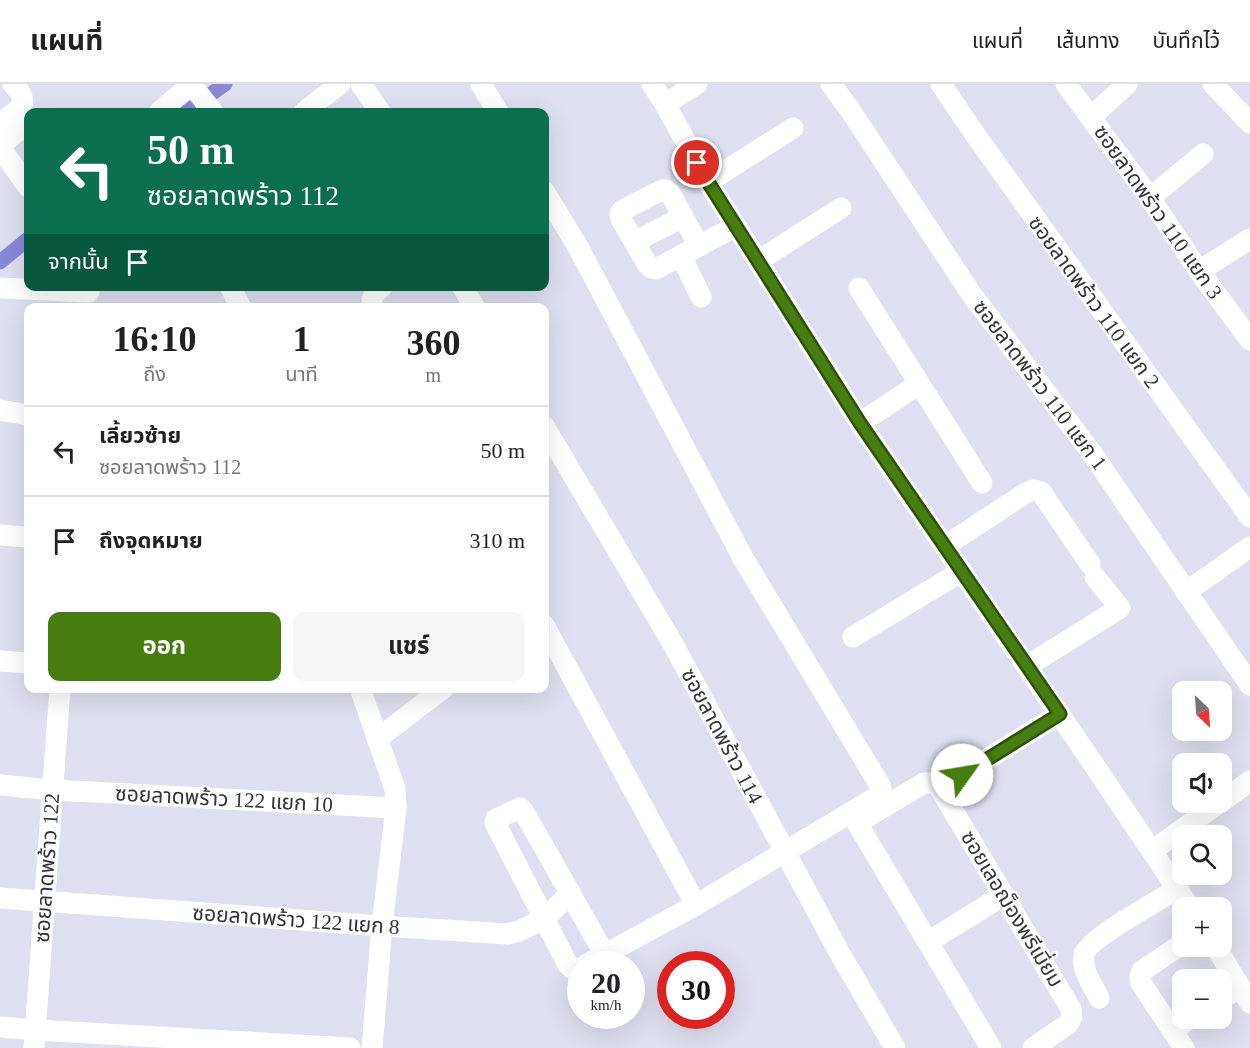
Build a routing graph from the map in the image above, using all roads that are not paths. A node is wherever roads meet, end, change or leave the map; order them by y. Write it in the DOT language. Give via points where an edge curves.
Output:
graph roads {
  1 [pos="13,84"];
  2 [pos="340,84"];
  3 [pos="361,84"];
  4 [pos="481,84"];
  5 [pos="652,84"];
  6 [pos="697,84"];
  7 [pos="831,84"];
  8 [pos="941,84"];
  9 [pos="1066,84"];
  10 [pos="1127,84"];
  11 [pos="1214,84"];
  12 [pos="194,88"];
  13 [pos="665,104"];
  14 [pos="165,108"];
  15 [pos="210,108"];
  16 [pos="309,108"];
  17 [pos="377,108"];
  18 [pos="496,108"];
  19 [pos="1091,117"];
  20 [pos="0,123"];
  21 [pos="1250,123"];
  22 [pos="24,128"];
  23 [pos="793,128"];
  24 [pos="2,153"];
  25 [pos="1203,154"];
  26 [pos="24,182"];
  27 [pos="708,182"];
  28 [pos="1150,198"];
  29 [pos="549,199"];
  30 [pos="841,208"];
  31 [pos="683,217"];
  32 [pos="736,226"];
  33 [pos="1250,239"];
  34 [pos="634,242"];
  35 [pos="690,251"];
  36 [pos="758,261"];
  37 [pos="1199,271"];
  38 [pos="0,288"];
  39 [pos="859,288"];
  40 [pos="24,290"];
  41 [pos="38,291"];
  42 [pos="89,295"];
  43 [pos="701,297"];
  44 [pos="1250,340"];
  45 [pos="919,384"];
  46 [pos="0,410"];
  47 [pos="24,414"];
  48 [pos="860,423"];
  49 [pos="549,434"];
  50 [pos="982,483"];
  51 [pos="1250,517"];
  52 [pos="0,535"];
  53 [pos="24,537"];
  54 [pos="945,546"];
  55 [pos="1250,547"];
  56 [pos="962,571"];
  57 [pos="1186,592"];
  58 [pos="549,635"];
  59 [pos="853,637"];
  60 [pos="0,661"];
  61 [pos="24,663"];
  62 [pos="1027,666"];
  63 [pos="1250,685"];
  64 [pos="60,693"];
  65 [pos="362,693"];
  66 [pos="437,693"];
  67 [pos="1060,714"];
  68 [pos="377,739"];
  69 [pos="962,775"];
  70 [pos="1250,781"];
  71 [pos="0,785"];
  72 [pos="53,790"];
  73 [pos="1232,794"];
  74 [pos="396,808"];
  75 [pos="1205,813"];
  76 [pos="854,818"];
  77 [pos="1152,851"];
  78 [pos="785,853"];
  79 [pos="1177,889"];
  80 [pos="571,893"];
  81 [pos="1004,895"];
  82 [pos="1182,897"];
  83 [pos="0,898"];
  84 [pos="45,901"];
  85 [pos="696,905"];
  86 [pos="544,919"];
  87 [pos="382,927"];
  88 [pos="928,942"];
  89 [pos="593,951"];
  90 [pos="612,951"];
  91 [pos="1172,951"];
  92 [pos="1222,957"];
  93 [pos="567,963"];
  94 [pos="1245,995"];
  95 [pos="1099,998"];
  96 [pos="0,1027"];
  97 [pos="1172,1030"];
  98 [pos="35,1039"];
  99 [pos="350,1048"];
  100 [pos="372,1048"];
  101 [pos="895,1048"];
  102 [pos="991,1048"];
  103 [pos="1033,1048"];
  104 [pos="1184,1048"];
  1 -- 20 [label="street" via="23,99 22,105"];
  2 -- 16 [label="street"];
  3 -- 17 [label="street"];
  4 -- 18 [label="street"];
  5 -- 13 [label="street"];
  6 -- 13 [label="street"];
  7 -- 57 [label="street, ซอยลาดพร้าว 110 แยก 1" via="972,295 1091,452"];
  8 -- 51 [label="street, ซอยลาดพร้าว 110 แยก 2"];
  9 -- 19 [label="street, ซอยลาดพร้าว 110 แยก 3"];
  10 -- 19 [label="street"];
  11 -- 21 [label="street"];
  12 -- 14 [label="street"];
  12 -- 15 [label="street"];
  13 -- 27 [label="street"];
  19 -- 28 [label="street, ซอยลาดพร้าว 110 แยก 3"];
  22 -- 24 [label="street"];
  23 -- 27 [label="street"];
  24 -- 26 [label="street"];
  25 -- 28 [label="street"];
  27 -- 32 [label="street"];
  28 -- 37 [label="street, ซอยลาดพร้าว 110 แยก 3"];
  29 -- 76 [label="street" via="743,558 880,787 879,794"];
  30 -- 36 [label="street"];
  31 -- 34 [label="street"];
  31 -- 34 [label="street" via="670,193 662,190 620,213"];
  31 -- 35 [label="street"];
  32 -- 35 [label="street"];
  32 -- 36 [label="street"];
  33 -- 37 [label="street"];
  34 -- 35 [label="street" via="651,268 656,269"];
  35 -- 43 [label="street"];
  36 -- 48 [label="street"];
  37 -- 44 [label="street, ซอยลาดพร้าว 110 แยก 3"];
  38 -- 40 [label="street"];
  39 -- 45 [label="street"];
  41 -- 42 [label="street"];
  45 -- 48 [label="street"];
  45 -- 50 [label="street"];
  46 -- 47 [label="street"];
  48 -- 54 [label="street"];
  49 -- 78 [label="street, ซอยลาดพร้าว 114" via="673,644"];
  52 -- 53 [label="street"];
  54 -- 56 [label="street"];
  54 -- 62 [label="street" via="1024,494 1041,492 1120,608"];
  55 -- 57 [label="street"];
  56 -- 59 [label="street"];
  56 -- 62 [label="street"];
  57 -- 63 [label="street, ซอยลาดพร้าว 110 แยก 1"];
  58 -- 85 [label="street"];
  60 -- 61 [label="street"];
  62 -- 67 [label="street"];
  64 -- 72 [label="street, ซอยลาดพร้าว 122"];
  65 -- 68 [label="street"];
  66 -- 68 [label="street"];
  67 -- 69 [label="street"];
  67 -- 77 [label="street"];
  68 -- 74 [label="street" via="395,789"];
  70 -- 73 [label="street"];
  71 -- 72 [label="street, ซอยลาดพร้าว 122 แยก 10"];
  72 -- 74 [label="street, ซอยลาดพร้าว 122 แยก 10"];
  72 -- 84 [label="street, ซอยลาดพร้าว 122"];
  74 -- 87 [label="street"];
  75 -- 77 [label="street"];
  76 -- 78 [label="street"];
  76 -- 81 [label="street, ซอยเลอฌ็องพรีเมี่ยม" via="923,784 935,784"];
  76 -- 88 [label="street"];
  77 -- 79 [label="street"];
  78 -- 85 [label="street"];
  78 -- 101 [label="street, ซอยลาดพร้าว 114"];
  79 -- 82 [label="street"];
  79 -- 95 [label="street" via="1090,945 1084,954 1085,971"];
  80 -- 86 [label="street, ซอยลาดพร้าว 122 แยก 8"];
  80 -- 86 [label="street" via="523,810 496,819"];
  80 -- 89 [label="street"];
  81 -- 88 [label="street"];
  81 -- 103 [label="street, ซอยเลอฌ็องพรีเมี่ยม" via="1072,1012 1068,1024"];
  83 -- 84 [label="street, ซอยลาดพร้าว 122 แยก 8"];
  84 -- 87 [label="street, ซอยลาดพร้าว 122 แยก 8"];
  84 -- 98 [label="street, ซอยลาดพร้าว 122"];
  85 -- 90 [label="street"];
  86 -- 87 [label="street, ซอยลาดพร้าว 122 แยก 8" via="508,934"];
  86 -- 93 [label="street"];
  87 -- 100 [label="street"];
  88 -- 102 [label="street"];
  91 -- 97 [label="street" via="1142,971 1140,977"];
  92 -- 94 [label="street"];
  96 -- 98 [label="street"];
  97 -- 104 [label="street"];
  98 -- 99 [label="street"];
}
